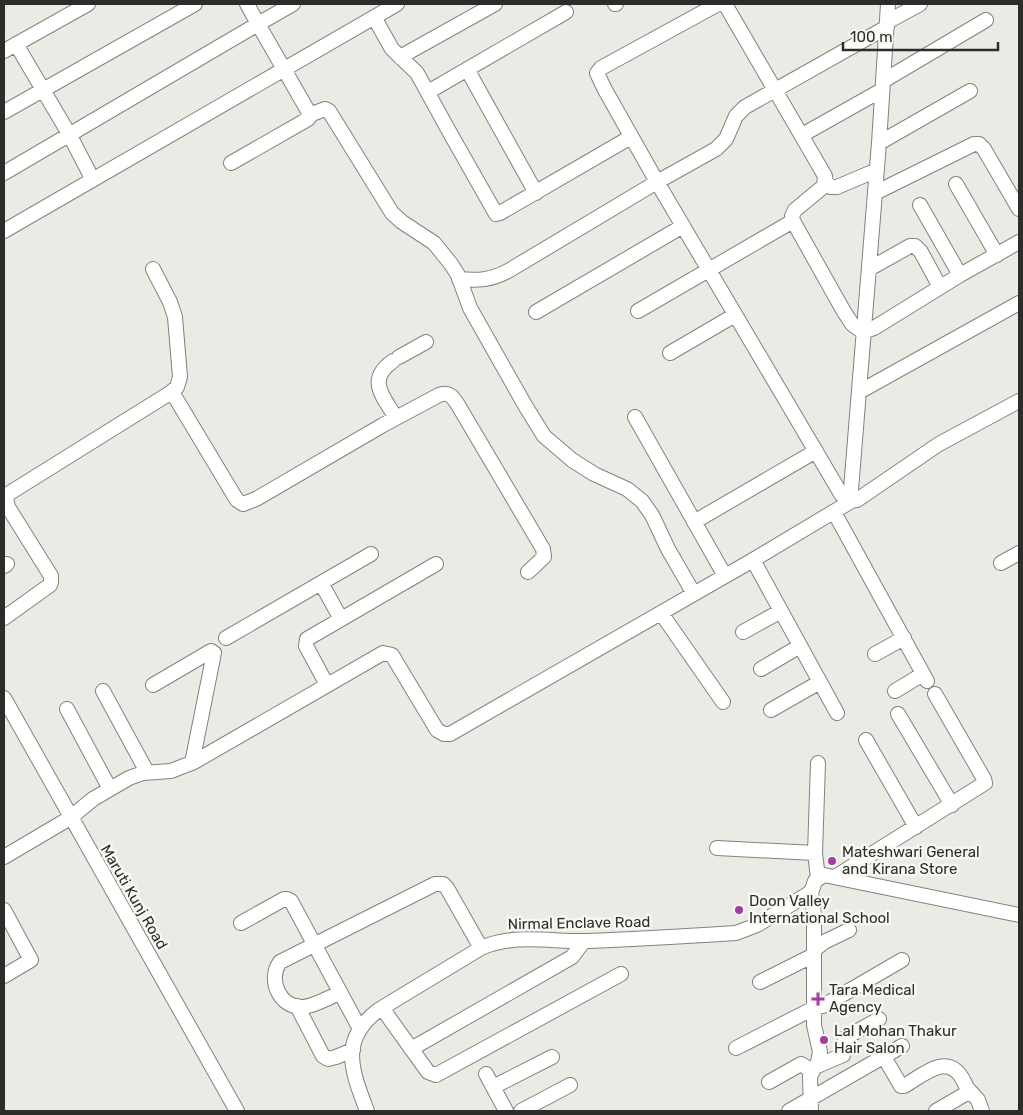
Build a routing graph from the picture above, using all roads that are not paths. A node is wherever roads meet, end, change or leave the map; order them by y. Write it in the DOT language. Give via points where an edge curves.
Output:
graph roads {
  1 [pos="88,4"];
  2 [pos="195,4"];
  3 [pos="247,4"];
  4 [pos="293,4"];
  5 [pos="397,4"];
  6 [pos="495,4"];
  7 [pos="718,4"];
  8 [pos="725,4"];
  9 [pos="888,4"];
  10 [pos="920,4"];
  11 [pos="566,12"];
  12 [pos="374,17"];
  13 [pos="986,20"];
  14 [pos="258,24"];
  15 [pos="887,25"];
  16 [pos="10,48"];
  17 [pos="400,57"];
  18 [pos="467,69"];
  19 [pos="284,70"];
  20 [pos="883,86"];
  21 [pos="43,89"];
  22 [pos="774,89"];
  23 [pos="970,91"];
  24 [pos="428,92"];
  25 [pos="4,112"];
  26 [pos="312,114"];
  27 [pos="69,134"];
  28 [pos="802,135"];
  29 [pos="631,137"];
  30 [pos="879,143"];
  31 [pos="231,163"];
  32 [pos="877,170"];
  33 [pos="4,173"];
  34 [pos="93,180"];
  35 [pos="657,182"];
  36 [pos="825,182"];
  37 [pos="956,184"];
  38 [pos="536,192"];
  39 [pos="875,193"];
  40 [pos="920,205"];
  41 [pos="1019,209"];
  42 [pos="793,221"];
  43 [pos="683,226"];
  44 [pos="4,231"];
  45 [pos="1019,242"];
  46 [pos="996,254"];
  47 [pos="869,268"];
  48 [pos="153,269"];
  49 [pos="709,271"];
  50 [pos="960,275"];
  51 [pos="459,279"];
  52 [pos="940,287"];
  53 [pos="1019,303"];
  54 [pos="638,311"];
  55 [pos="536,312"];
  56 [pos="735,315"];
  57 [pos="862,332"];
  58 [pos="426,342"];
  59 [pos="670,353"];
  60 [pos="172,392"];
  61 [pos="858,392"];
  62 [pos="1019,401"];
  63 [pos="635,417"];
  64 [pos="396,418"];
  65 [pos="816,451"];
  66 [pos="850,502"];
  67 [pos="834,512"];
  68 [pos="694,522"];
  69 [pos="1019,553"];
  70 [pos="371,554"];
  71 [pos="753,560"];
  72 [pos="1001,563"];
  73 [pos="436,564"];
  74 [pos="528,572"];
  75 [pos="725,576"];
  76 [pos="320,583"];
  77 [pos="694,594"];
  78 [pos="781,611"];
  79 [pos="661,613"];
  80 [pos="4,618"];
  81 [pos="341,619"];
  82 [pos="743,632"];
  83 [pos="226,638"];
  84 [pos="904,638"];
  85 [pos="800,646"];
  86 [pos="874,654"];
  87 [pos="761,668"];
  88 [pos="820,682"];
  89 [pos="327,684"];
  90 [pos="152,685"];
  91 [pos="894,690"];
  92 [pos="103,691"];
  93 [pos="935,694"];
  94 [pos="4,698"];
  95 [pos="723,702"];
  96 [pos="68,709"];
  97 [pos="771,710"];
  98 [pos="837,713"];
  99 [pos="898,714"];
  100 [pos="866,740"];
  101 [pos="192,763"];
  102 [pos="818,763"];
  103 [pos="147,772"];
  104 [pos="110,788"];
  105 [pos="952,805"];
  106 [pos="70,818"];
  107 [pos="916,827"];
  108 [pos="717,848"];
  109 [pos="815,853"];
  110 [pos="4,857"];
  111 [pos="835,877"];
  112 [pos="818,878"];
  113 [pos="812,892"];
  114 [pos="4,910"];
  115 [pos="1019,915"];
  116 [pos="241,923"];
  117 [pos="849,930"];
  118 [pos="584,941"];
  119 [pos="314,944"];
  120 [pos="481,948"];
  121 [pos="814,952"];
  122 [pos="902,960"];
  123 [pos="621,974"];
  124 [pos="4,976"];
  125 [pos="760,982"];
  126 [pos="340,993"];
  127 [pos="297,1006"];
  128 [pos="382,1008"];
  129 [pos="814,1008"];
  130 [pos="879,1018"];
  131 [pos="360,1029"];
  132 [pos="902,1046"];
  133 [pos="736,1048"];
  134 [pos="411,1049"];
  135 [pos="353,1050"];
  136 [pos="552,1056"];
  137 [pos="884,1057"];
  138 [pos="813,1069"];
  139 [pos="486,1074"];
  140 [pos="769,1082"];
  141 [pos="570,1085"];
  142 [pos="493,1087"];
  143 [pos="968,1089"];
  144 [pos="810,1106"];
  145 [pos="237,1111"];
  146 [pos="367,1111"];
  147 [pos="506,1111"];
  148 [pos="521,1111"];
  149 [pos="788,1111"];
  150 [pos="936,1111"];
  151 [pos="982,1111"];
  1 -- 16 [label="street"];
  2 -- 21 [label="street"];
  3 -- 14 [label="street"];
  4 -- 14 [label="street"];
  5 -- 12 [label="street"];
  6 -- 17 [label="street"];
  7 -- 29 [label="street" via="598,70 604,88"];
  8 -- 22 [label="street"];
  9 -- 15 [label="street"];
  10 -- 15 [label="street"];
  11 -- 18 [label="street"];
  12 -- 17 [label="street"];
  12 -- 19 [label="street"];
  13 -- 20 [label="street"];
  14 -- 19 [label="street"];
  14 -- 27 [label="street"];
  15 -- 20 [label="street"];
  15 -- 22 [label="street"];
  16 -- 21 [label="street"];
  17 -- 24 [label="street" via="418,73"];
  18 -- 24 [label="street"];
  18 -- 38 [label="street"];
  19 -- 26 [label="street"];
  19 -- 34 [label="street"];
  20 -- 28 [label="street"];
  20 -- 30 [label="street"];
  21 -- 25 [label="street"];
  21 -- 27 [label="street"];
  22 -- 28 [label="street"];
  22 -- 35 [label="street" via="740,110 722,145"];
  23 -- 30 [label="street"];
  24 -- 38 [label="street" via="494,213 500,213"];
  26 -- 31 [label="street"];
  26 -- 51 [label="street" via="325,108 329,111 392,213 440,249"];
  27 -- 33 [label="street"];
  27 -- 34 [label="street"];
  28 -- 36 [label="street" via="823,172"];
  29 -- 35 [label="street"];
  29 -- 38 [label="street"];
  30 -- 32 [label="street"];
  32 -- 36 [label="street" via="837,187"];
  32 -- 39 [label="street"];
  34 -- 44 [label="street"];
  35 -- 43 [label="street"];
  35 -- 51 [label="street" via="499,276 481,281"];
  36 -- 42 [label="street" via="795,210"];
  37 -- 46 [label="street"];
  39 -- 41 [label="street" via="979,144"];
  39 -- 47 [label="street"];
  40 -- 50 [label="street"];
  42 -- 49 [label="street"];
  42 -- 57 [label="street" via="843,310"];
  43 -- 49 [label="street"];
  43 -- 55 [label="street"];
  45 -- 46 [label="street"];
  46 -- 50 [label="street"];
  47 -- 52 [label="street" via="914,246 921,252"];
  47 -- 57 [label="street"];
  48 -- 60 [label="street" via="170,302 176,324 180,378"];
  49 -- 54 [label="street"];
  49 -- 56 [label="street"];
  50 -- 52 [label="street"];
  51 -- 77 [label="street" via="475,316 544,436 572,460 627,489 642,501"];
  52 -- 57 [label="street" via="874,328"];
  53 -- 61 [label="street"];
  56 -- 59 [label="street"];
  56 -- 65 [label="street"];
  57 -- 61 [label="street"];
  58 -- 64 [label="street" via="382,370 378,382 380,390"];
  60 -- 64 [label="street" via="237,500 243,504"];
  60 -- 80 [label="street" via="8,494 8,507 52,580 50,585"];
  61 -- 66 [label="street"];
  62 -- 66 [label="street" via="945,441"];
  63 -- 68 [label="street"];
  64 -- 74 [label="street" via="443,393 451,395 543,549 544,557"];
  65 -- 66 [label="street" via="841,494"];
  65 -- 68 [label="street"];
  66 -- 67 [label="street"];
  67 -- 71 [label="street"];
  67 -- 84 [label="street"];
  68 -- 75 [label="street"];
  69 -- 72 [label="street"];
  70 -- 76 [label="street"];
  71 -- 75 [label="street"];
  71 -- 78 [label="street"];
  73 -- 81 [label="street"];
  75 -- 77 [label="street"];
  76 -- 81 [label="street"];
  76 -- 83 [label="street"];
  77 -- 79 [label="street"];
  78 -- 82 [label="street"];
  78 -- 85 [label="street"];
  79 -- 89 [label="street" via="450,734 437,730 390,654 377,655"];
  79 -- 95 [label="street"];
  81 -- 89 [label="street" via="306,643"];
  84 -- 86 [label="street"];
  84 -- 91 [label="street" via="925,677"];
  85 -- 87 [label="street"];
  85 -- 88 [label="street"];
  88 -- 97 [label="street"];
  88 -- 98 [label="street"];
  89 -- 101 [label="street"];
  90 -- 101 [label="street" via="211,651 214,653"];
  92 -- 103 [label="street"];
  93 -- 105 [label="street" via="985,782"];
  94 -- 106 [label="street, Maruti Kunj Road"];
  96 -- 104 [label="street"];
  99 -- 105 [label="street"];
  100 -- 107 [label="street"];
  101 -- 103 [label="street" via="171,770"];
  102 -- 109 [label="street"];
  103 -- 104 [label="street"];
  104 -- 106 [label="street"];
  105 -- 107 [label="street"];
  106 -- 110 [label="street"];
  106 -- 145 [label="street, Maruti Kunj Road"];
  107 -- 111 [label="street"];
  108 -- 109 [label="street"];
  109 -- 112 [label="street"];
  111 -- 112 [label="street" via="824,875"];
  111 -- 115 [label="street"];
  112 -- 113 [label="street"];
  113 -- 118 [label="street, Nirmal Enclave Road" via="757,925 736,933"];
  113 -- 121 [label="street"];
  114 -- 124 [label="street" via="30,960"];
  116 -- 119 [label="street" via="287,898"];
  117 -- 121 [label="street" via="824,942"];
  118 -- 120 [label="street, Nirmal Enclave Road" via="513,939"];
  118 -- 134 [label="street" via="572,957"];
  119 -- 120 [label="street" via="439,883 447,888"];
  119 -- 126 [label="street"];
  119 -- 127 [label="street" via="280,962 275,970 274,979 282,998"];
  120 -- 128 [label="street, Nirmal Enclave Road"];
  121 -- 125 [label="street"];
  121 -- 129 [label="street"];
  122 -- 129 [label="street" via="824,1006"];
  123 -- 134 [label="street" via="439,1074 428,1072"];
  126 -- 127 [label="street" via="305,1007"];
  126 -- 131 [label="street"];
  127 -- 135 [label="street" via="323,1056 328,1059"];
  128 -- 131 [label="street, Nirmal Enclave Road"];
  128 -- 134 [label="street"];
  129 -- 133 [label="street"];
  129 -- 138 [label="street" via="820,1052"];
  130 -- 138 [label="street" via="845,1038 843,1055"];
  131 -- 135 [label="street, Nirmal Enclave Road"];
  132 -- 137 [label="street"];
  135 -- 146 [label="street, Nirmal Enclave Road" via="353,1073"];
  136 -- 142 [label="street"];
  137 -- 143 [label="street" via="901,1086 944,1066 955,1069"];
  137 -- 144 [label="street"];
  138 -- 140 [label="street" via="801,1064"];
  138 -- 144 [label="street"];
  139 -- 142 [label="street"];
  141 -- 148 [label="street"];
  142 -- 147 [label="street"];
  143 -- 150 [label="street" via="967,1093"];
  143 -- 151 [label="street" via="978,1100"];
  144 -- 149 [label="street"];
}
